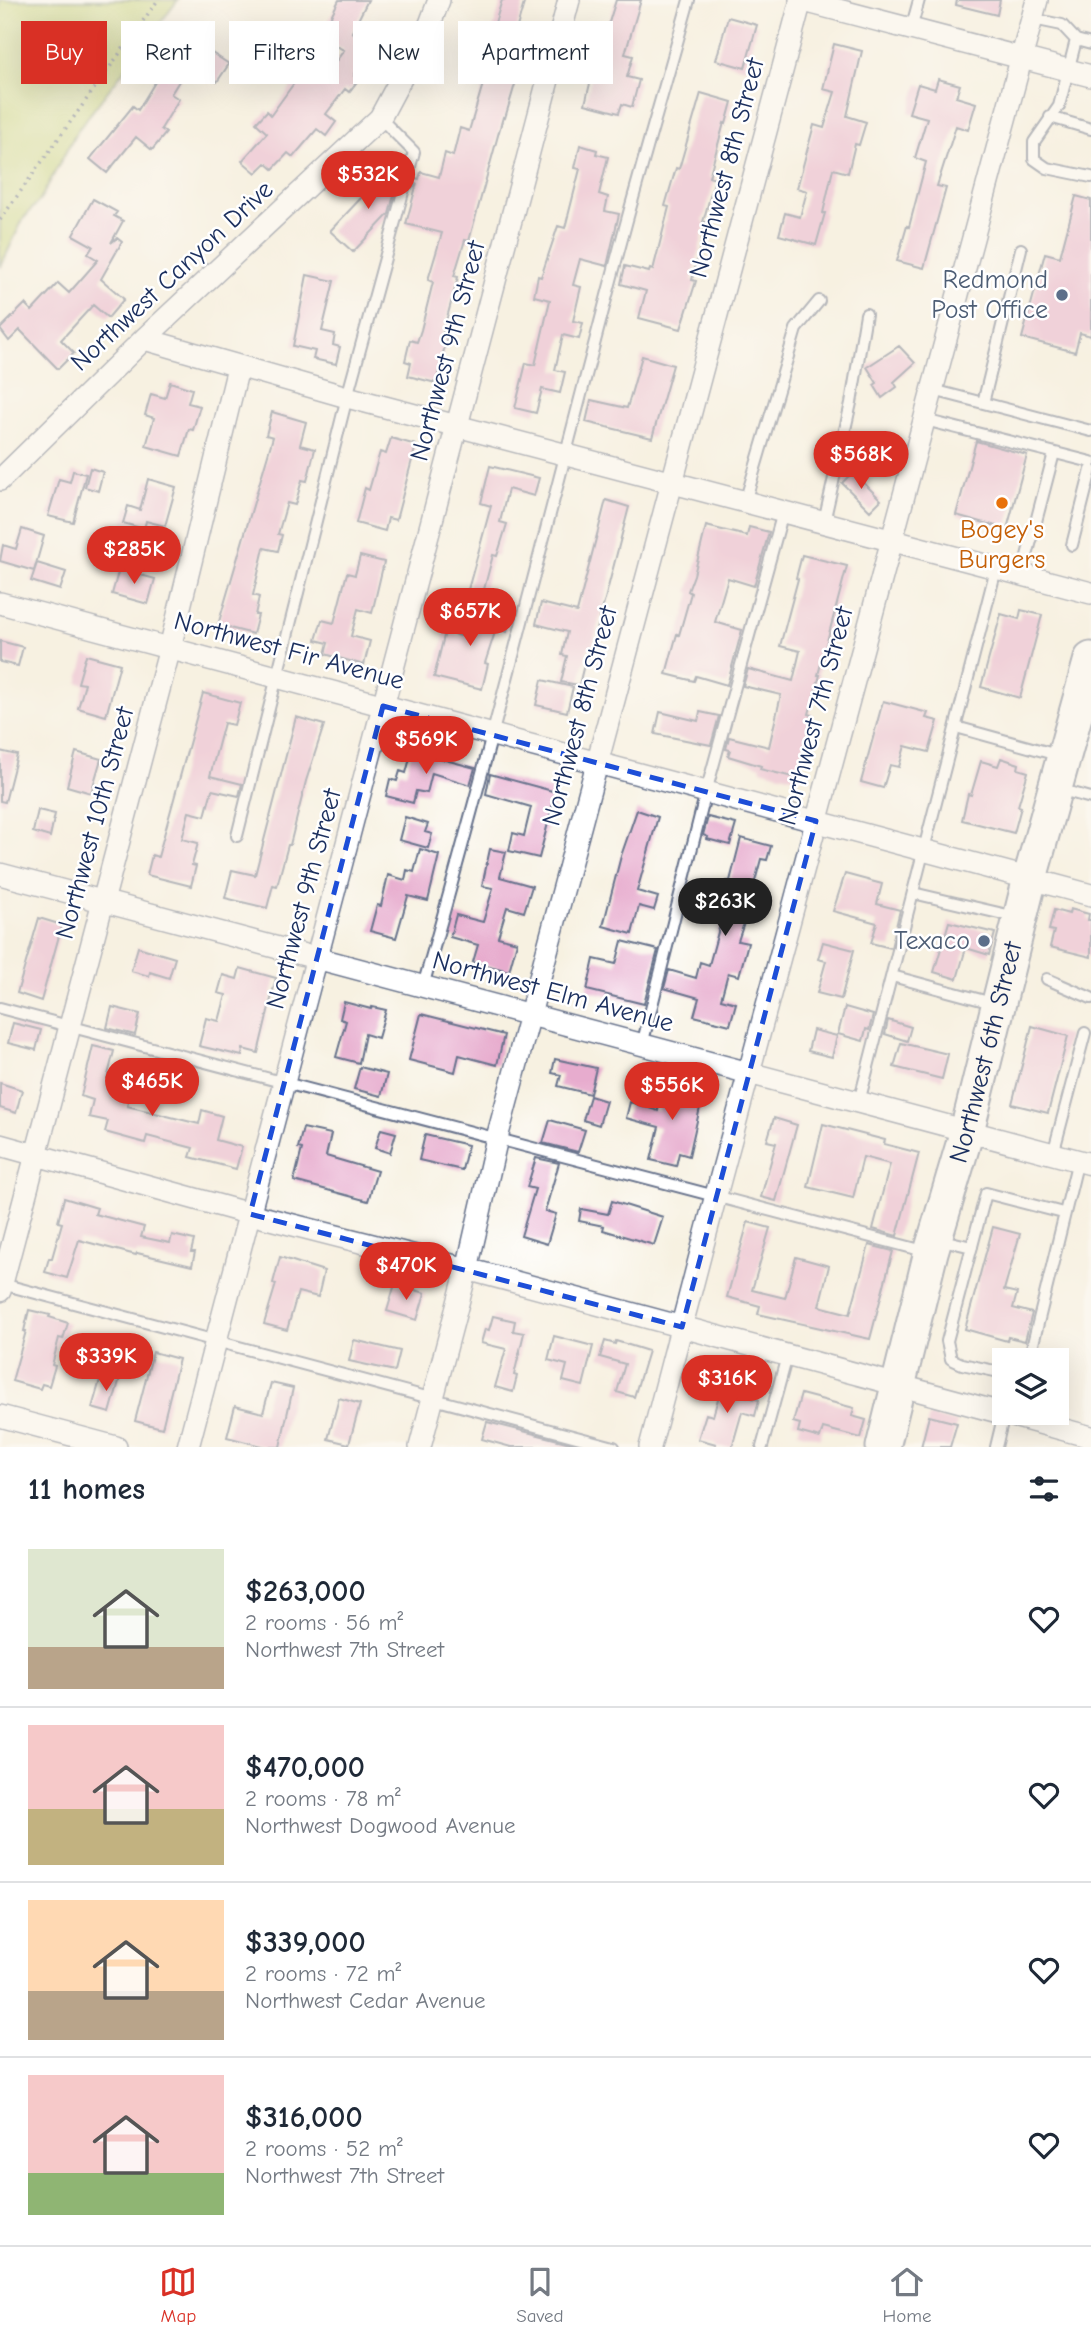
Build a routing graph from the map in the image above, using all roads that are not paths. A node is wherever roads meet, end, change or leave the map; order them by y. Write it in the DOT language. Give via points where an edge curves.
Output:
graph roads {
  1 [pos="439,0"];
  2 [pos="569,0"];
  3 [pos="689,0"];
  4 [pos="800,0"];
  5 [pos="919,0"];
  6 [pos="1035,9"];
  7 [pos="911,29"];
  8 [pos="1076,40"];
  9 [pos="1091,44"];
  10 [pos="1022,58"];
  11 [pos="1068,70"];
  12 [pos="1091,76"];
  13 [pos="1050,117"];
  14 [pos="380,118"];
  15 [pos="1091,129"];
  16 [pos="1091,177"];
  17 [pos="1021,249"];
  18 [pos="819,301"];
  19 [pos="866,314"];
  20 [pos="144,339"];
  21 [pos="239,368"];
  22 [pos="933,390"];
  23 [pos="347,397"];
  24 [pos="983,403"];
  25 [pos="925,420"];
  26 [pos="457,426"];
  27 [pos="1091,429"];
  28 [pos="1054,453"];
  29 [pos="567,455"];
  30 [pos="1091,463"];
  31 [pos="1091,470"];
  32 [pos="0,480"];
  33 [pos="672,482"];
  34 [pos="746,502"];
  35 [pos="783,512"];
  36 [pos="824,522"];
  37 [pos="892,541"];
  38 [pos="1072,544"];
  39 [pos="996,569"];
  40 [pos="1022,575"];
  41 [pos="1091,593"];
  42 [pos="0,603"];
  43 [pos="170,648"];
  44 [pos="1091,659"];
  45 [pos="276,677"];
  46 [pos="383,706"];
  47 [pos="1084,710"];
  48 [pos="956,727"];
  49 [pos="491,734"];
  50 [pos="597,763"];
  51 [pos="1059,773"];
  52 [pos="706,792"];
  53 [pos="1091,798"];
  54 [pos="816,821"];
  55 [pos="237,835"];
  56 [pos="924,850"];
  57 [pos="0,874"];
  58 [pos="1030,878"];
  59 [pos="913,893"];
  60 [pos="1091,895"];
  61 [pos="104,902"];
  62 [pos="1020,918"];
  63 [pos="317,958"];
  64 [pos="891,976"];
  65 [pos="1047,979"];
  66 [pos="423,986"];
  67 [pos="1091,998"];
  68 [pos="998,1005"];
  69 [pos="0,1008"];
  70 [pos="529,1015"];
  71 [pos="69,1026"];
  72 [pos="1084,1033"];
  73 [pos="642,1045"];
  74 [pos="749,1073"];
  75 [pos="284,1082"];
  76 [pos="859,1102"];
  77 [pos="967,1131"];
  78 [pos="497,1138"];
  79 [pos="0,1145"];
  80 [pos="36,1154"];
  81 [pos="1053,1154"];
  82 [pos="1084,1162"];
  83 [pos="716,1195"];
  84 [pos="1063,1213"];
  85 [pos="250,1214"];
  86 [pos="933,1245"];
  87 [pos="972,1247"];
  88 [pos="467,1269"];
  89 [pos="1,1288"];
  90 [pos="682,1327"];
  91 [pos="216,1341"];
  92 [pos="1032,1348"];
  93 [pos="787,1356"];
  94 [pos="992,1370"];
  95 [pos="899,1385"];
  96 [pos="433,1398"];
  97 [pos="992,1409"];
  98 [pos="0,1416"];
  99 [pos="1007,1425"];
  100 [pos="1050,1425"];
  101 [pos="1091,1437"];
  102 [pos="116,1447"];
  103 [pos="188,1447"];
  104 [pos="420,1447"];
  105 [pos="614,1447"];
  106 [pos="650,1447"];
  107 [pos="762,1447"];
  108 [pos="883,1447"];
  109 [pos="996,1447"];
  1 -- 14 [label="street, Northwest Canyon Drive"];
  2 -- 26 [label="street, Northwest 9th Street"];
  3 -- 29 [label="lane"];
  4 -- 7 [label="street"];
  4 -- 33 [label="street, Northwest 8th Street"];
  5 -- 7 [label="lane"];
  6 -- 8 [label="lane" via="1062,25"];
  6 -- 10 [label="street, Northwest 7th Street"];
  7 -- 10 [label="street"];
  8 -- 9 [label="lane"];
  8 -- 11 [label="lane"];
  10 -- 11 [label="street"];
  10 -- 22 [label="street, Northwest 7th Street"];
  11 -- 12 [label="street"];
  11 -- 13 [label="lane" via="1059,106"];
  13 -- 15 [label="lane"];
  13 -- 16 [label="lane" via="1034,142 1034,159 1047,168"];
  14 -- 20 [label="street, Northwest Canyon Drive"];
  14 -- 23 [label="lane" via="414,152"];
  17 -- 24 [label="lane"];
  18 -- 34 [label="lane" via="796,329"];
  19 -- 36 [label="lane"];
  20 -- 21 [label="street"];
  20 -- 32 [label="street, Northwest Canyon Drive"];
  21 -- 23 [label="street"];
  21 -- 43 [label="street, Northwest 10th Street"];
  22 -- 24 [label="lane"];
  22 -- 25 [label="street, Northwest 7th Street"];
  23 -- 26 [label="street"];
  23 -- 45 [label="lane"];
  24 -- 27 [label="lane"];
  25 -- 28 [label="lane"];
  25 -- 37 [label="street, Northwest 7th Street"];
  26 -- 29 [label="street"];
  26 -- 46 [label="street, Northwest 9th Street"];
  28 -- 30 [label="lane"];
  28 -- 40 [label="lane"];
  29 -- 33 [label="street"];
  29 -- 49 [label="lane"];
  31 -- 38 [label="lane"];
  33 -- 34 [label="street"];
  33 -- 50 [label="street, Northwest 8th Street"];
  34 -- 35 [label="street"];
  35 -- 36 [label="street"];
  35 -- 52 [label="lane"];
  36 -- 37 [label="street"];
  37 -- 39 [label="street"];
  37 -- 54 [label="street, Northwest 7th Street"];
  39 -- 40 [label="street"];
  39 -- 48 [label="lane"];
  40 -- 41 [label="street"];
  42 -- 43 [label="street, Northwest Fir Avenue"];
  43 -- 45 [label="street, Northwest Fir Avenue"];
  43 -- 61 [label="street, Northwest 10th Street"];
  44 -- 47 [label="main road, Northwest 6th Street"];
  45 -- 46 [label="street, Northwest Fir Avenue"];
  45 -- 55 [label="lane"];
  46 -- 49 [label="street, Northwest Fir Avenue"];
  46 -- 63 [label="street, Northwest 9th Street"];
  47 -- 51 [label="main road, Northwest 6th Street"];
  48 -- 51 [label="lane"];
  48 -- 56 [label="lane"];
  49 -- 50 [label="street, Northwest Fir Avenue"];
  49 -- 66 [label="lane"];
  50 -- 52 [label="street, Northwest Fir Avenue"];
  50 -- 70 [label="street, Northwest 8th Street"];
  51 -- 53 [label="lane"];
  51 -- 58 [label="main road, Northwest 6th Street"];
  52 -- 54 [label="street, Northwest Fir Avenue"];
  52 -- 73 [label="lane"];
  54 -- 56 [label="street, Northwest Fir Avenue"];
  54 -- 74 [label="street, Northwest 7th Street"];
  56 -- 58 [label="street, Northwest Fir Avenue"];
  56 -- 59 [label="lane"];
  57 -- 61 [label="street, Northwest Elm Avenue"];
  58 -- 60 [label="street, Northwest Fir Avenue"];
  58 -- 62 [label="main road, Northwest 6th Street"];
  59 -- 62 [label="lane"];
  59 -- 64 [label="lane"];
  61 -- 63 [label="street, Northwest Elm Avenue"];
  61 -- 71 [label="street, Northwest 10th Street"];
  62 -- 68 [label="main road, Northwest 6th Street"];
  63 -- 66 [label="street, Northwest Elm Avenue"];
  63 -- 75 [label="street, Northwest 9th Street"];
  64 -- 68 [label="lane"];
  64 -- 76 [label="lane"];
  65 -- 67 [label="lane"];
  66 -- 70 [label="street, Northwest Elm Avenue"];
  68 -- 77 [label="main road, Northwest 6th Street"];
  69 -- 71 [label="lane"];
  70 -- 73 [label="street, Northwest Elm Avenue"];
  70 -- 78 [label="street, Northwest 8th Street"];
  71 -- 75 [label="lane"];
  71 -- 80 [label="street, Northwest 10th Street"];
  72 -- 81 [label="lane"];
  73 -- 74 [label="street, Northwest Elm Avenue"];
  74 -- 76 [label="street, Northwest Elm Avenue"];
  74 -- 83 [label="street, Northwest 7th Street"];
  75 -- 78 [label="lane"];
  75 -- 85 [label="street, Northwest 9th Street"];
  76 -- 77 [label="street, Northwest Elm Avenue"];
  77 -- 81 [label="street, Northwest Elm Avenue"];
  77 -- 86 [label="main road, Northwest 6th Street"];
  78 -- 83 [label="lane"];
  78 -- 88 [label="street, Northwest 8th Street"];
  79 -- 80 [label="street"];
  80 -- 85 [label="street"];
  80 -- 89 [label="street, Northwest 10th Street"];
  81 -- 82 [label="street, Northwest Elm Avenue"];
  82 -- 84 [label="lane"];
  83 -- 86 [label="lane"];
  83 -- 90 [label="street, Northwest 7th Street"];
  84 -- 87 [label="lane" via="986,1193"];
  84 -- 92 [label="lane"];
  85 -- 88 [label="street"];
  85 -- 91 [label="street, Northwest 9th Street"];
  86 -- 87 [label="lane"];
  86 -- 95 [label="main road, Northwest 6th Street"];
  87 -- 94 [label="lane" via="947,1341 951,1359"];
  88 -- 90 [label="street"];
  88 -- 96 [label="street, Northwest 8th Street"];
  89 -- 91 [label="lane"];
  90 -- 93 [label="street"];
  90 -- 106 [label="street, Northwest 7th Street"];
  91 -- 96 [label="lane"];
  91 -- 103 [label="street, Northwest 9th Street"];
  93 -- 95 [label="street"];
  93 -- 107 [label="lane"];
  95 -- 97 [label="street"];
  95 -- 108 [label="main road, Northwest 6th Street"];
  96 -- 104 [label="street, Northwest 8th Street"];
  96 -- 105 [label="lane"];
  98 -- 102 [label="street"];
  99 -- 109 [label="lane"];
  100 -- 101 [label="street"];
}
